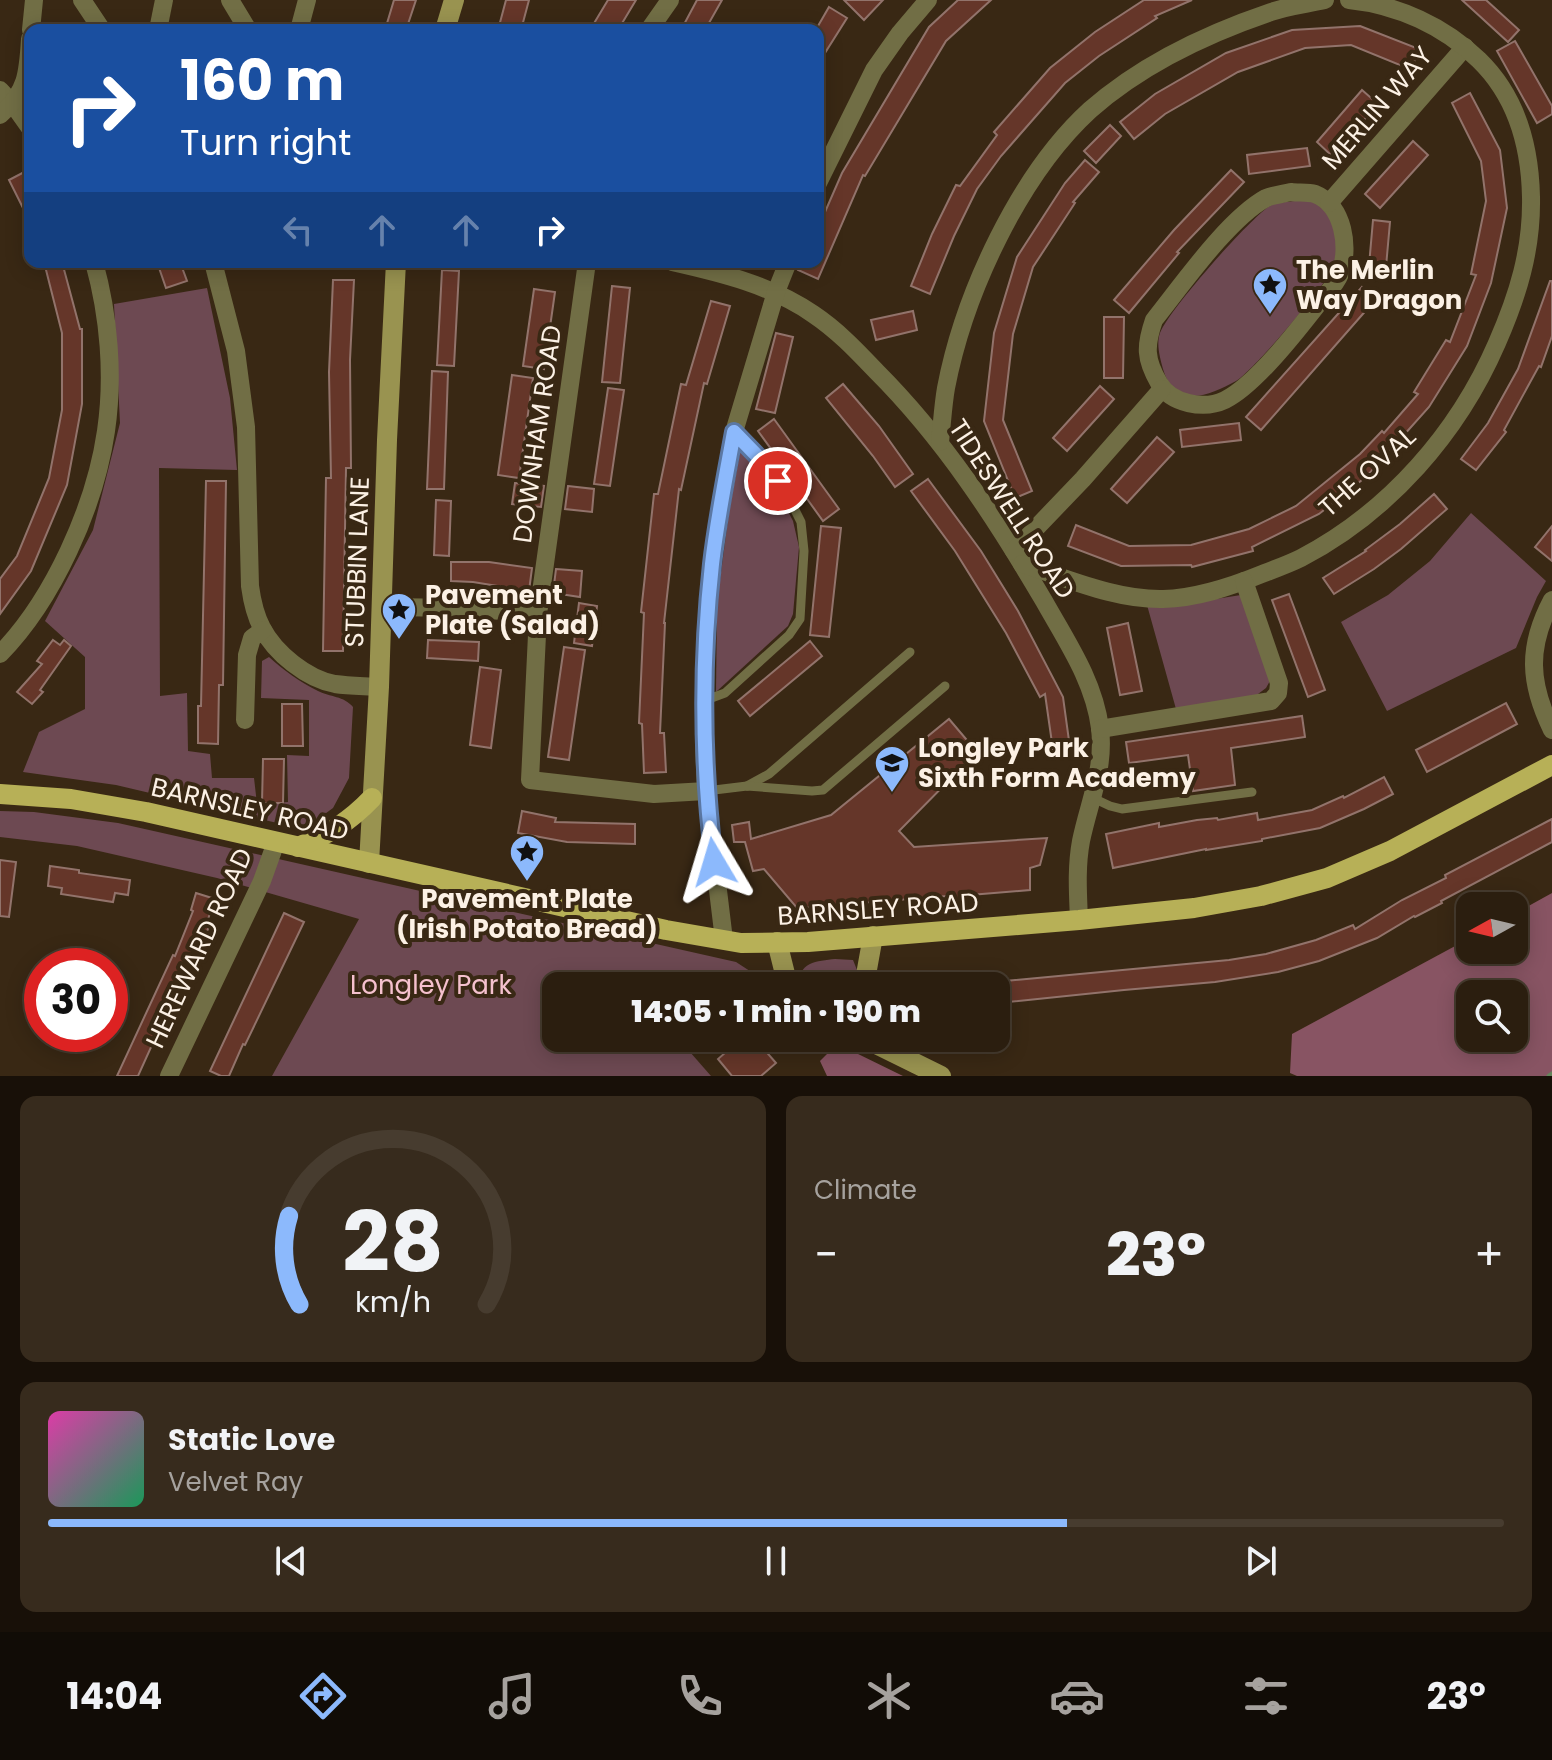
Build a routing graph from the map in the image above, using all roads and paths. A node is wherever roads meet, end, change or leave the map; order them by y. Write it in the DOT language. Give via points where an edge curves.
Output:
graph roads {
  1 [pos="34,0"];
  2 [pos="82,0"];
  3 [pos="164,0"];
  4 [pos="230,0"];
  5 [pos="307,0"];
  6 [pos="454,0"];
  7 [pos="670,0"];
  8 [pos="928,0"];
  9 [pos="1325,0"];
  10 [pos="1349,0"];
  11 [pos="32,24"];
  12 [pos="98,24"];
  13 [pos="159,24"];
  14 [pos="244,24"];
  15 [pos="301,24"];
  16 [pos="447,24"];
  17 [pos="653,24"];
  18 [pos="1465,47"];
  19 [pos="24,88"];
  20 [pos="4,103"];
  21 [pos="24,122"];
  22 [pos="824,171"];
  23 [pos="1329,203"];
  24 [pos="95,268"];
  25 [pos="215,268"];
  26 [pos="396,268"];
  27 [pos="586,268"];
  28 [pos="700,268"];
  29 [pos="786,268"];
  30 [pos="776,292"];
  31 [pos="1162,389"];
  32 [pos="734,432"];
  33 [pos="940,442"];
  34 [pos="1018,558"];
  35 [pos="1244,581"];
  36 [pos="1552,600"];
  37 [pos="382,607"];
  38 [pos="538,614"];
  39 [pos="263,630"];
  40 [pos="910,652"];
  41 [pos="0,654"];
  42 [pos="945,686"];
  43 [pos="379,687"];
  44 [pos="706,700"];
  45 [pos="245,720"];
  46 [pos="1100,729"];
  47 [pos="1552,730"];
  48 [pos="1552,765"];
  49 [pos="747,786"];
  50 [pos="706,791"];
  51 [pos="1252,792"];
  52 [pos="0,794"];
  53 [pos="372,798"];
  54 [pos="1093,798"];
  55 [pos="276,842"];
  56 [pos="298,847"];
  57 [pos="369,863"];
  58 [pos="1079,920"];
  59 [pos="873,936"];
  60 [pos="724,940"];
  61 [pos="777,942"];
  62 [pos="784,972"];
  63 [pos="867,972"];
  64 [pos="892,1052"];
  65 [pos="169,1076"];
  66 [pos="941,1076"];
  1 -- 11 [label="street"];
  2 -- 12 [label="street"];
  3 -- 13 [label="street"];
  4 -- 14 [label="street"];
  5 -- 15 [label="street"];
  6 -- 16 [label="main road"];
  7 -- 17 [label="street"];
  8 -- 22 [label="street" via="874,70"];
  9 -- 33 [label="street" via="1274,11 1171,53 1090,110 1065,136 1011,213 969,304 946,389"];
  10 -- 18 [label="street, THE OVAL" via="1406,14"];
  18 -- 23 [label="street, MERLIN WAY"];
  18 -- 35 [label="street, THE OVAL" via="1492,73 1513,110 1531,171 1528,255 1512,310 1485,372 1423,462 1346,530 1300,558"];
  19 -- 20 [label="street"];
  20 -- 21 [label="street"];
  23 -- 31 [label="street, MERLIN WAY" via="1314,194 1269,197 1225,234 1154,320 1147,357"];
  23 -- 31 [label="street, MERLIN WAY" via="1344,246 1339,278 1290,339 1248,384 1225,400 1206,405 1183,402"];
  24 -- 41 [label="street" via="110,365 106,431 94,484 56,578"];
  25 -- 39 [label="street" via="236,351 246,427 250,586"];
  26 -- 37 [label="main road, STUBBIN LANE"];
  27 -- 38 [label="street, DOWNHAM ROAD"];
  28 -- 30 [label="street, TIDESWELL ROAD"];
  29 -- 30 [label="street"];
  30 -- 32 [label="street"];
  30 -- 33 [label="street, TIDESWELL ROAD" via="841,334"];
  31 -- 34 [label="street"];
  32 -- 44 [label="street" via="712,564"];
  32 -- 44 [label="lane" via="766,465 801,522 800,619 725,693"];
  33 -- 34 [label="street, TIDESWELL ROAD"];
  34 -- 35 [label="street, THE OVAL" via="1080,584 1161,599 1207,594"];
  34 -- 46 [label="street, TIDESWELL ROAD" via="1080,664"];
  35 -- 46 [label="street" via="1279,683 1271,701"];
  36 -- 47 [label="street" via="1537,633 1534,658 1536,693"];
  37 -- 38 [label="street"];
  37 -- 43 [label="main road, STUBBIN LANE"];
  38 -- 50 [label="street, DOWNHAM ROAD" via="530,780 654,794"];
  39 -- 43 [label="street" via="310,675 333,684"];
  39 -- 45 [label="street" via="252,638 247,655"];
  40 -- 49 [label="lane" via="769,774"];
  42 -- 49 [label="lane" via="823,790"];
  43 -- 53 [label="main road, STUBBIN LANE"];
  44 -- 50 [label="street"];
  46 -- 54 [label="street, TIDESWELL ROAD"];
  48 -- 58 [label="main road, BARNSLEY ROAD" via="1390,851 1327,878 1194,908"];
  49 -- 50 [label="lane"];
  50 -- 60 [label="street"];
  51 -- 54 [label="lane" via="1122,809"];
  52 -- 55 [label="main road, BARNSLEY ROAD" via="71,799"];
  53 -- 56 [label="main road" via="343,824"];
  53 -- 57 [label="main road, STUBBIN LANE"];
  54 -- 58 [label="street, TIDESWELL ROAD" via="1077,867"];
  55 -- 56 [label="main road, BARNSLEY ROAD"];
  55 -- 65 [label="street, HEREWARD ROAD"];
  56 -- 57 [label="main road, BARNSLEY ROAD"];
  57 -- 60 [label="main road, BARNSLEY ROAD"];
  58 -- 59 [label="main road, BARNSLEY ROAD"];
  59 -- 61 [label="main road, BARNSLEY ROAD"];
  59 -- 63 [label="main road"];
  60 -- 61 [label="main road, BARNSLEY ROAD"];
  61 -- 62 [label="main road"];
  64 -- 66 [label="main road"];
}
